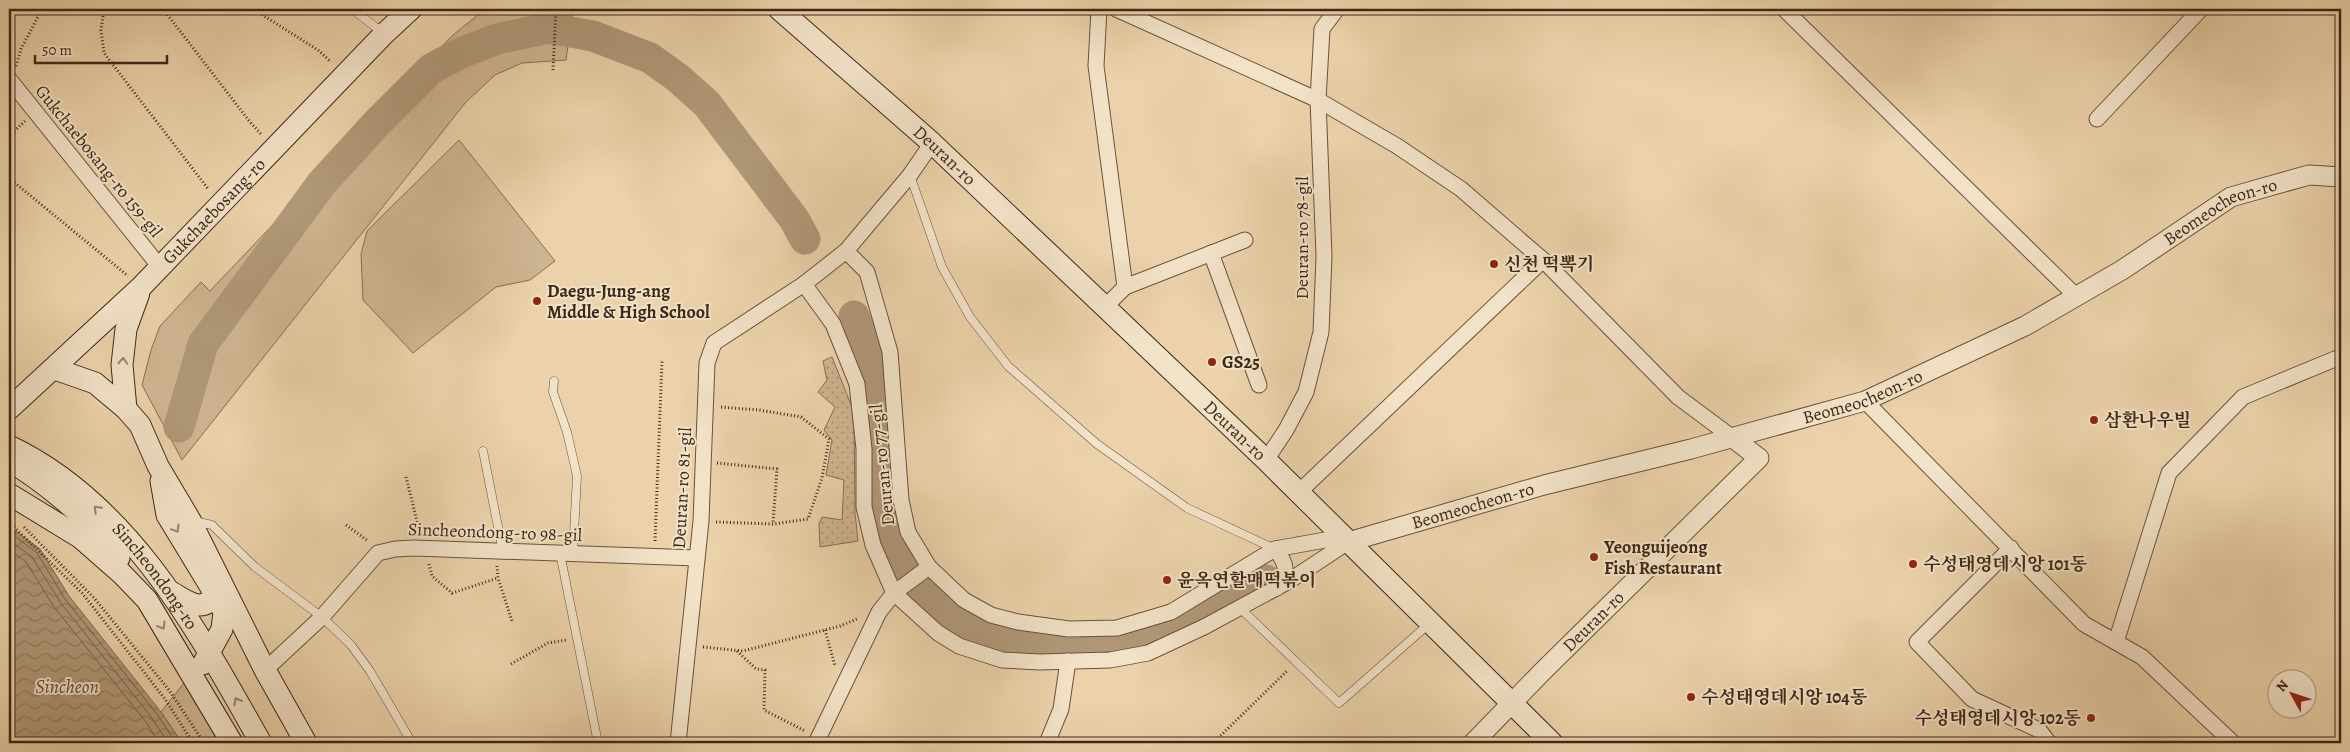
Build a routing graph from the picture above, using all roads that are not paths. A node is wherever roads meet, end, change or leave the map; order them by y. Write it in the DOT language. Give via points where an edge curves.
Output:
graph roads {
  1 [pos="354,9"];
  2 [pos="411,9"];
  3 [pos="779,9"];
  4 [pos="1099,9"];
  5 [pos="1116,9"];
  6 [pos="1337,9"];
  7 [pos="1784,9"];
  8 [pos="2201,9"];
  9 [pos="384,34"];
  10 [pos="10,80"];
  11 [pos="1318,100"];
  12 [pos="2096,119"];
  13 [pos="932,143"];
  14 [pos="910,175"];
  15 [pos="2341,176"];
  16 [pos="1245,240"];
  17 [pos="848,247"];
  18 [pos="1210,253"];
  19 [pos="1543,260"];
  20 [pos="160,267"];
  21 [pos="804,284"];
  22 [pos="141,287"];
  23 [pos="1125,287"];
  24 [pos="2077,297"];
  25 [pos="1105,307"];
  26 [pos="2341,358"];
  27 [pos="55,369"];
  28 [pos="554,381"];
  29 [pos="1259,384"];
  30 [pos="1865,401"];
  31 [pos="12,404"];
  32 [pos="126,410"];
  33 [pos="1733,438"];
  34 [pos="483,450"];
  35 [pos="12,453"];
  36 [pos="1266,460"];
  37 [pos="158,466"];
  38 [pos="1298,493"];
  39 [pos="9,494"];
  40 [pos="190,520"];
  41 [pos="1348,542"];
  42 [pos="2012,548"];
  43 [pos="1275,549"];
  44 [pos="499,552"];
  45 [pos="567,553"];
  46 [pos="697,558"];
  47 [pos="928,568"];
  48 [pos="1277,588"];
  49 [pos="170,591"];
  50 [pos="894,593"];
  51 [pos="215,594"];
  52 [pos="146,600"];
  53 [pos="1240,608"];
  54 [pos="322,617"];
  55 [pos="1432,622"];
  56 [pos="2116,642"];
  57 [pos="208,652"];
  58 [pos="1068,661"];
  59 [pos="265,670"];
  60 [pos="195,680"];
  61 [pos="1512,702"];
  62 [pos="818,741"];
  63 [pos="232,743"];
  64 [pos="261,743"];
  65 [pos="306,743"];
  66 [pos="412,743"];
  67 [pos="598,743"];
  68 [pos="678,743"];
  69 [pos="1047,743"];
  70 [pos="1473,743"];
  71 [pos="1552,743"];
  72 [pos="2049,743"];
  73 [pos="2233,743"];
  1 -- 9 [label="lane"];
  2 -- 9 [label="main road, Gukchaebosang-ro"];
  3 -- 13 [label="main road, Deuran-ro"];
  4 -- 23 [label="street" via="1096,66"];
  5 -- 11 [label="street"];
  6 -- 11 [label="street, Deuran-ro 78-gil" via="1322,29"];
  7 -- 24 [label="street"];
  8 -- 12 [label="street"];
  9 -- 20 [label="main road, Gukchaebosang-ro"];
  10 -- 20 [label="street, Gukchaebosang-ro 159-gil"];
  11 -- 19 [label="street" via="1460,189"];
  11 -- 36 [label="street, Deuran-ro 78-gil" via="1324,256 1320,332 1306,392"];
  13 -- 14 [label="street"];
  13 -- 25 [label="main road, Deuran-ro"];
  14 -- 17 [label="street"];
  14 -- 43 [label="lane" via="942,267 970,317 1008,366 1097,444 1187,508"];
  15 -- 24 [label="street, Beomeocheon-ro" via="2309,175 2231,197"];
  16 -- 18 [label="street"];
  17 -- 21 [label="street, Deuran-ro 81-gil"];
  17 -- 47 [label="street, Deuran-ro 77-gil" via="867,272 884,326 890,352 901,500 908,532"];
  18 -- 23 [label="street"];
  18 -- 29 [label="street"];
  19 -- 33 [label="street" via="1678,397"];
  19 -- 38 [label="street"];
  20 -- 22 [label="main road, Gukchaebosang-ro"];
  21 -- 46 [label="street, Deuran-ro 81-gil" via="714,343 707,363"];
  21 -- 50 [label="street" via="833,324 857,384 864,449 864,507 873,545"];
  22 -- 27 [label="main road, Gukchaebosang-ro"];
  32 -- 22 [label="main road, one-way" via="122,365 126,329"];
  23 -- 25 [label="street"];
  24 -- 30 [label="street, Beomeocheon-ro" via="2025,326"];
  25 -- 36 [label="main road, Deuran-ro"];
  26 -- 56 [label="street" via="2243,397 2169,473"];
  27 -- 31 [label="main road, Gukchaebosang-ro"];
  27 -- 32 [label="main road" via="95,383"];
  28 -- 45 [label="lane" via="553,392 568,432 577,476"];
  30 -- 33 [label="street, Beomeocheon-ro"];
  30 -- 42 [label="street"];
  32 -- 37 [label="main road" via="140,425"];
  33 -- 41 [label="street, Beomeocheon-ro" via="1544,485"];
  33 -- 61 [label="street, Deuran-ro" via="1759,458"];
  34 -- 44 [label="lane"];
  49 -- 35 [label="main road, Sincheondong-ro, one-way" via="144,556 88,499 52,471"];
  35 -- 52 [label="main road" via="94,528 115,552"];
  36 -- 38 [label="main road, Deuran-ro"];
  37 -- 40 [label="main road"];
  37 -- 51 [label="main road, one-way" via="167,515"];
  38 -- 41 [label="main road, Deuran-ro"];
  39 -- 52 [label="main road, Sincheondong-ro" via="25,515 81,538"];
  40 -- 54 [label="lane" via="212,525 255,567"];
  40 -- 59 [label="main road"];
  41 -- 43 [label="street, Deuran-ro 77-gil" via="1325,540"];
  41 -- 48 [label="street"];
  41 -- 55 [label="main road, Deuran-ro"];
  42 -- 56 [label="street" via="2084,624"];
  42 -- 72 [label="street" via="1917,642 1972,699 2039,730"];
  43 -- 47 [label="street, Deuran-ro 77-gil" via="1170,612 1117,628 1069,629 991,615 964,600"];
  43 -- 48 [label="street" via="1285,567 1285,578"];
  44 -- 45 [label="street, Sincheondong-ro 98-gil"];
  44 -- 54 [label="street, Sincheondong-ro 98-gil" via="424,548 378,553"];
  45 -- 46 [label="street, Sincheondong-ro 98-gil"];
  45 -- 67 [label="lane" via="578,638"];
  46 -- 68 [label="street, Deuran-ro 81-gil"];
  47 -- 50 [label="street"];
  48 -- 53 [label="street"];
  49 -- 51 [label="main road" via="201,606 210,602"];
  49 -- 57 [label="main road, Sincheondong-ro"];
  50 -- 58 [label="street" via="938,633 959,646 1002,660"];
  50 -- 62 [label="street" via="879,612"];
  51 -- 57 [label="main road" via="224,612 222,629"];
  52 -- 60 [label="main road, Sincheondong-ro, one-way"];
  53 -- 55 [label="lane" via="1339,703"];
  53 -- 58 [label="street" via="1148,653 1110,660"];
  54 -- 59 [label="street"];
  54 -- 66 [label="lane" via="351,645 370,670"];
  55 -- 61 [label="main road, Deuran-ro"];
  56 -- 73 [label="street" via="2142,657"];
  57 -- 60 [label="main road"];
  64 -- 57 [label="main road, Sincheondong-ro, one-way"];
  58 -- 69 [label="street" via="1061,709"];
  59 -- 65 [label="main road"];
  60 -- 63 [label="main road, Sincheondong-ro"];
  61 -- 70 [label="street"];
  61 -- 71 [label="main road, Deuran-ro"];
}
